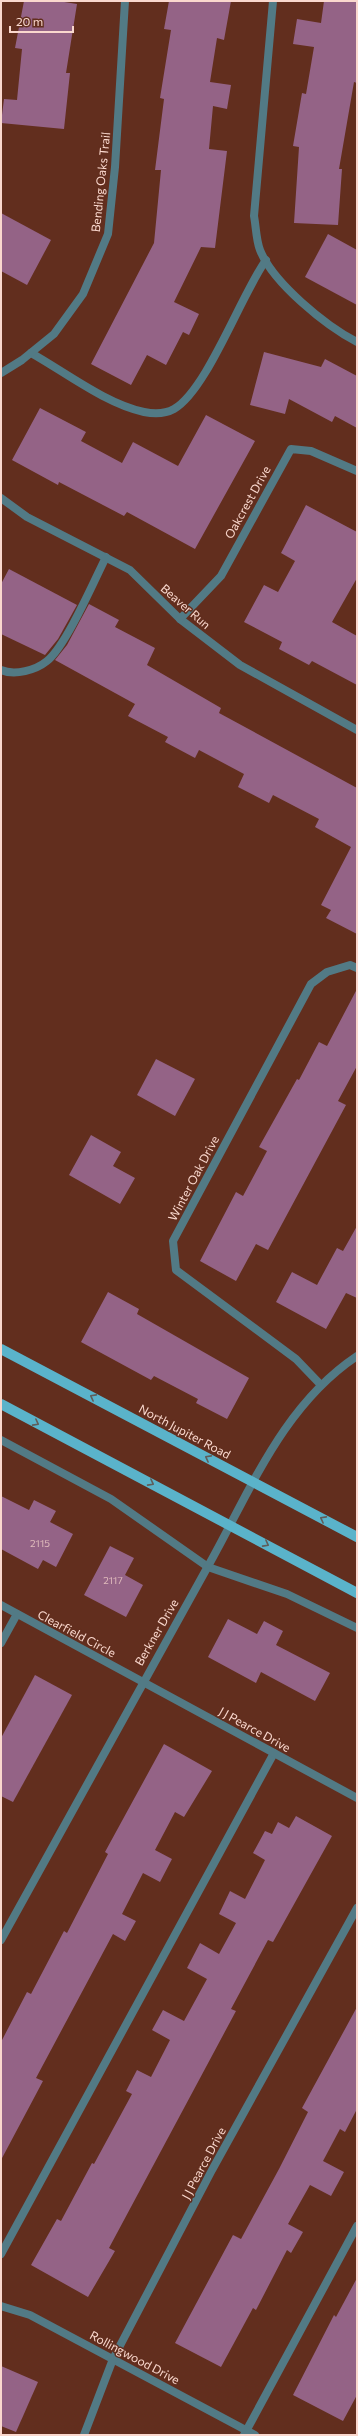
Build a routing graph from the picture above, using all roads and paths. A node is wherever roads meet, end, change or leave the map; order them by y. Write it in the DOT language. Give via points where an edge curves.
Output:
graph roads {
  1 [pos="125,1"];
  2 [pos="274,1"];
  3 [pos="266,260"];
  4 [pos="357,342"];
  5 [pos="32,353"];
  6 [pos="1,373"];
  7 [pos="357,471"];
  8 [pos="1,498"];
  9 [pos="106,557"];
  10 [pos="180,619"];
  11 [pos="1,670"];
  12 [pos="357,730"];
  13 [pos="357,968"];
  14 [pos="1,1349"];
  15 [pos="357,1356"];
  16 [pos="320,1384"];
  17 [pos="1,1404"];
  18 [pos="1,1440"];
  19 [pos="252,1481"];
  20 [pos="230,1525"];
  21 [pos="357,1537"];
  22 [pos="208,1567"];
  23 [pos="357,1593"];
  24 [pos="1,1606"];
  25 [pos="17,1614"];
  26 [pos="357,1628"];
  27 [pos="1,1643"];
  28 [pos="142,1681"];
  29 [pos="274,1753"];
  30 [pos="357,1798"];
  31 [pos="357,1908"];
  32 [pos="1,1940"];
  33 [pos="357,2226"];
  34 [pos="1,2254"];
  35 [pos="1,2306"];
  36 [pos="113,2359"];
  37 [pos="244,2432"];
  38 [pos="84,2435"];
  39 [pos="255,2435"];
  1 -- 5 [label="street, Bending Oaks Trail" via="115,167 108,234 83,294 54,334"];
  2 -- 3 [label="street" via="254,216 259,249"];
  3 -- 4 [label="street" via="271,270 320,318"];
  3 -- 5 [label="street" via="253,278 198,386 174,409 159,413 144,412 117,402"];
  5 -- 6 [label="street, Bending Oaks Trail"];
  7 -- 10 [label="street, Oakcrest Drive" via="311,451 291,449 221,576"];
  8 -- 9 [label="street, Beaver Run" via="27,517"];
  9 -- 10 [label="street, Beaver Run" via="130,570"];
  9 -- 11 [label="street" via="61,645 48,660 22,672"];
  10 -- 12 [label="street, Beaver Run" via="240,666"];
  13 -- 16 [label="street, Winter Oak Drive" via="350,965 333,970 311,984 173,1241 176,1270 296,1359"];
  19 -- 14 [label="main road, North Jupiter Road, one-way"];
  15 -- 16 [label="street, Berkner Drive"];
  16 -- 19 [label="street, Berkner Drive" via="297,1410"];
  17 -- 20 [label="main road, one-way"];
  18 -- 22 [label="street" via="111,1498"];
  19 -- 20 [label="street, Berkner Drive"];
  21 -- 19 [label="main road, North Jupiter Road, one-way"];
  20 -- 22 [label="street, Berkner Drive"];
  20 -- 23 [label="main road, one-way"];
  22 -- 26 [label="street" via="287,1594"];
  22 -- 28 [label="street, Berkner Drive"];
  24 -- 25 [label="street, Clearfield Circle"];
  25 -- 27 [label="street"];
  25 -- 28 [label="street, Clearfield Circle"];
  28 -- 29 [label="street, J J Pearce Drive"];
  28 -- 32 [label="street, Berkner Drive"];
  29 -- 30 [label="street, J J Pearce Drive"];
  29 -- 34 [label="street"];
  31 -- 36 [label="street, J J Pearce Drive" via="212,2170"];
  33 -- 37 [label="street"];
  35 -- 36 [label="street, Rollingwood Drive" via="30,2315"];
  36 -- 37 [label="street, Rollingwood Drive"];
  36 -- 38 [label="street, J J Pearce Drive"];
  37 -- 39 [label="street, Rollingwood Drive"];
}
